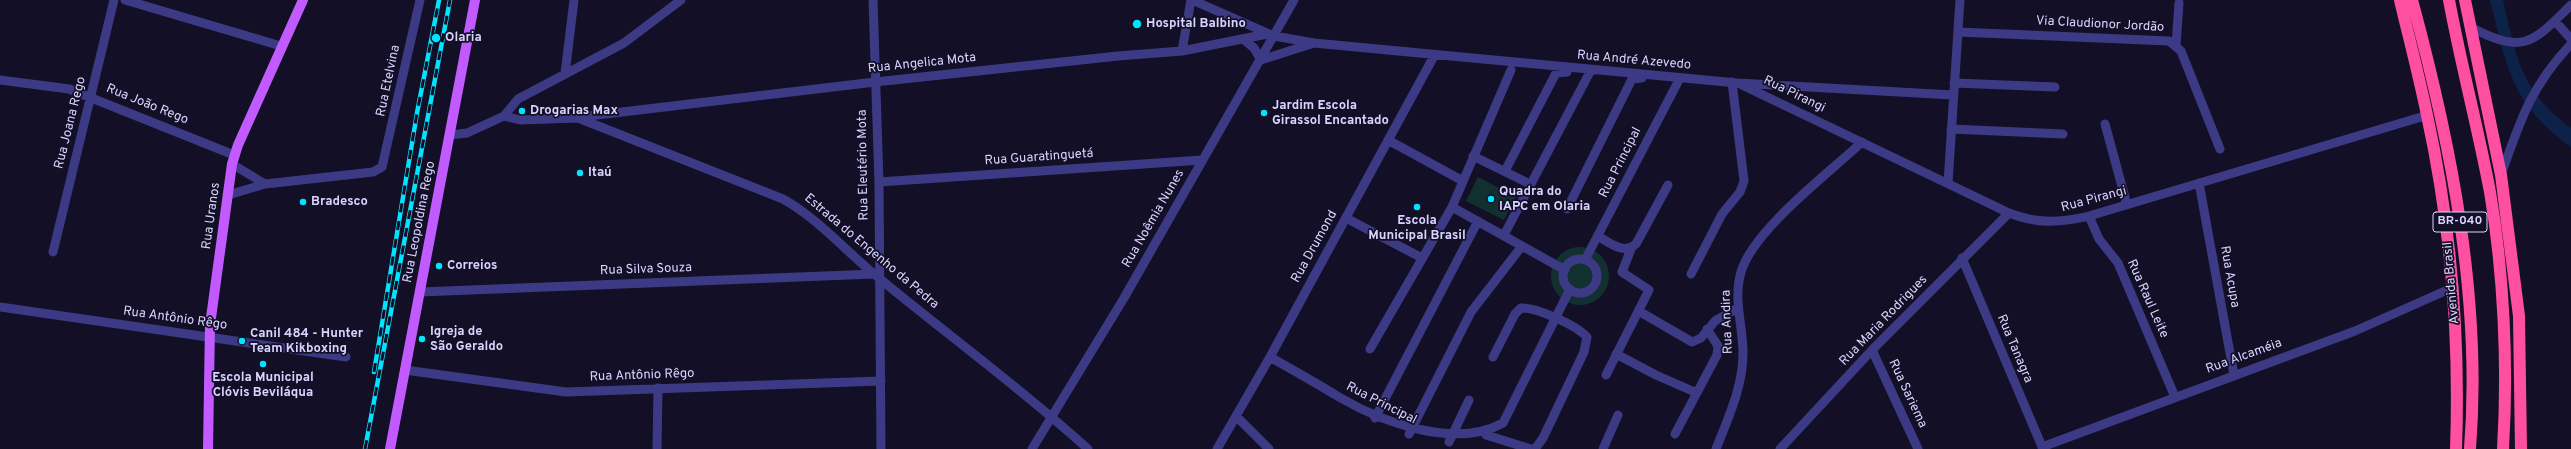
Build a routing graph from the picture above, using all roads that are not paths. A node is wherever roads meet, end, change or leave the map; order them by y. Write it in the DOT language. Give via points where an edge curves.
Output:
graph roads {
  1 [pos="114,0"];
  2 [pos="125,0"];
  3 [pos="303,0"];
  4 [pos="420,0"];
  5 [pos="475,0"];
  6 [pos="574,0"];
  7 [pos="680,0"];
  8 [pos="873,0"];
  9 [pos="1191,0"];
  10 [pos="1294,0"];
  11 [pos="1960,0"];
  12 [pos="2400,0"];
  13 [pos="2412,0"];
  14 [pos="2449,0"];
  15 [pos="2465,0"];
  16 [pos="2179,3"];
  17 [pos="157,5"];
  18 [pos="2571,5"];
  19 [pos="2555,21"];
  20 [pos="2470,27"];
  21 [pos="1958,32"];
  22 [pos="1271,35"];
  23 [pos="1243,39"];
  24 [pos="2571,39"];
  25 [pos="1314,43"];
  26 [pos="2571,44"];
  27 [pos="2176,45"];
  28 [pos="282,46"];
  29 [pos="1182,51"];
  30 [pos="1434,56"];
  31 [pos="1261,60"];
  32 [pos="1511,70"];
  33 [pos="1590,73"];
  34 [pos="565,74"];
  35 [pos="0,80"];
  36 [pos="1678,80"];
  37 [pos="875,82"];
  38 [pos="1735,83"];
  39 [pos="1954,83"];
  40 [pos="2055,88"];
  41 [pos="1953,95"];
  42 [pos="90,96"];
  43 [pos="2428,115"];
  44 [pos="504,116"];
  45 [pos="578,118"];
  46 [pos="2106,124"];
  47 [pos="1951,129"];
  48 [pos="2063,134"];
  49 [pos="450,135"];
  50 [pos="1388,140"];
  51 [pos="1862,142"];
  52 [pos="2220,149"];
  53 [pos="1473,156"];
  54 [pos="233,159"];
  55 [pos="1202,160"];
  56 [pos="1505,171"];
  57 [pos="2501,175"];
  58 [pos="1463,181"];
  59 [pos="878,182"];
  60 [pos="1948,182"];
  61 [pos="2199,183"];
  62 [pos="265,184"];
  63 [pos="1530,184"];
  64 [pos="1668,185"];
  65 [pos="228,195"];
  66 [pos="2127,204"];
  67 [pos="1452,207"];
  68 [pos="1567,209"];
  69 [pos="2009,213"];
  70 [pos="2089,216"];
  71 [pos="1346,218"];
  72 [pos="1478,221"];
  73 [pos="1504,235"];
  74 [pos="1598,236"];
  75 [pos="1522,246"];
  76 [pos="1630,249"];
  77 [pos="53,252"];
  78 [pos="1422,258"];
  79 [pos="1962,258"];
  80 [pos="1585,260"];
  81 [pos="1565,270"];
  82 [pos="1691,274"];
  83 [pos="876,276"];
  84 [pos="2454,287"];
  85 [pos="1570,289"];
  86 [pos="420,292"];
  87 [pos="0,307"];
  88 [pos="1738,308"];
  89 [pos="1642,313"];
  90 [pos="1555,318"];
  91 [pos="1707,329"];
  92 [pos="209,337"];
  93 [pos="1370,349"];
  94 [pos="1872,350"];
  95 [pos="1616,354"];
  96 [pos="346,357"];
  97 [pos="1270,357"];
  98 [pos="1493,357"];
  99 [pos="405,370"];
  100 [pos="1606,375"];
  101 [pos="2234,375"];
  102 [pos="881,381"];
  103 [pos="658,388"];
  104 [pos="1697,393"];
  105 [pos="2175,397"];
  106 [pos="1469,400"];
  107 [pos="1618,415"];
  108 [pos="1236,416"];
  109 [pos="1053,418"];
  110 [pos="1375,418"];
  111 [pos="1410,434"];
  112 [pos="1675,434"];
  113 [pos="1486,435"];
  114 [pos="1449,442"];
  115 [pos="2042,448"];
  116 [pos="208,449"];
  117 [pos="390,449"];
  118 [pos="657,449"];
  119 [pos="881,449"];
  120 [pos="1032,449"];
  121 [pos="1088,449"];
  122 [pos="1217,449"];
  123 [pos="1269,449"];
  124 [pos="1531,449"];
  125 [pos="1535,449"];
  126 [pos="1603,449"];
  127 [pos="1716,449"];
  128 [pos="1780,449"];
  129 [pos="1918,449"];
  130 [pos="2456,449"];
  131 [pos="2464,449"];
  132 [pos="2470,449"];
  133 [pos="2503,449"];
  134 [pos="2521,449"];
  1 -- 42 [label="street, Rua Joana Rego"];
  2 -- 17 [label="street"];
  3 -- 28 [label="main road, Rua Uranos"];
  4 -- 62 [label="street, Rua Etelvina" via="382,167 374,172"];
  5 -- 49 [label="main road, Rua Leopoldina Rego"];
  6 -- 34 [label="street"];
  7 -- 34 [label="street" via="624,43"];
  8 -- 37 [label="street, Rua Eleutério Mota"];
  9 -- 22 [label="street"];
  9 -- 29 [label="street"];
  10 -- 22 [label="street, Rua Noêmia Nunes"];
  11 -- 21 [label="street"];
  12 -- 43 [label="highway, Avenida Brasil"];
  13 -- 132 [label="highway, Avenida Brasil / BR-040" via="2437,98 2460,218 2471,349 2473,408"];
  14 -- 133 [label="highway, BR-040" via="2496,235 2503,345"];
  15 -- 20 [label="highway"];
  16 -- 27 [label="street"];
  17 -- 28 [label="street"];
  18 -- 19 [label="street"];
  19 -- 20 [label="street" via="2526,42 2516,43 2496,40"];
  19 -- 24 [label="street"];
  20 -- 57 [label="highway"];
  21 -- 27 [label="street, Via Claudionor Jordão" via="2162,40"];
  21 -- 39 [label="street"];
  22 -- 23 [label="street, Rua Angelica Mota"];
  22 -- 25 [label="street, Rua André Azevedo"];
  22 -- 31 [label="street, Rua Noêmia Nunes"];
  23 -- 29 [label="street, Rua Angelica Mota"];
  23 -- 31 [label="street" via="1254,48"];
  25 -- 30 [label="street, Rua André Azevedo"];
  25 -- 31 [label="street, Rua André Azevedo"];
  26 -- 57 [label="street" via="2539,82 2526,106"];
  27 -- 52 [label="street, Via Claudionor Jordão"];
  28 -- 54 [label="main road, Rua Uranos"];
  29 -- 37 [label="street, Rua Angelica Mota"];
  30 -- 33 [label="street, Rua André Azevedo"];
  30 -- 50 [label="street, Rua Drumond"];
  31 -- 55 [label="street, Rua Noêmia Nunes"];
  32 -- 53 [label="street"];
  33 -- 36 [label="street, Rua André Azevedo"];
  33 -- 56 [label="street" via="1561,70 1556,73"];
  33 -- 63 [label="street"];
  34 -- 44 [label="street" via="518,99"];
  35 -- 42 [label="street, Rua João Rego" via="55,86"];
  36 -- 38 [label="street, Rua André Azevedo"];
  36 -- 68 [label="street" via="1637,77 1632,79"];
  36 -- 74 [label="street, Rua Principal"];
  37 -- 45 [label="street, Rua Angelica Mota"];
  37 -- 59 [label="street, Rua Eleutério Mota"];
  38 -- 41 [label="street, Rua André Azevedo"];
  38 -- 51 [label="street, Rua Pirangi"];
  38 -- 82 [label="street" via="1744,181 1740,192 1722,214"];
  39 -- 40 [label="street"];
  39 -- 41 [label="street"];
  41 -- 47 [label="street"];
  42 -- 54 [label="street, Rua João Rego"];
  42 -- 77 [label="street, Rua Joana Rego"];
  43 -- 61 [label="street, Rua Pirangi"];
  43 -- 84 [label="highway, Avenida Brasil"];
  44 -- 45 [label="street, Estrada do Engenho da Pedra" via="520,120"];
  44 -- 49 [label="street" via="468,133"];
  45 -- 83 [label="street, Estrada do Engenho da Pedra" via="782,199 797,207"];
  46 -- 66 [label="street"];
  47 -- 48 [label="street"];
  47 -- 60 [label="street"];
  49 -- 86 [label="main road, Rua Leopoldina Rego"];
  50 -- 58 [label="street"];
  50 -- 71 [label="street, Rua Drumond"];
  51 -- 60 [label="street, Rua Pirangi"];
  51 -- 88 [label="street, Rua Andira" via="1784,213 1756,245 1741,272"];
  53 -- 56 [label="street"];
  53 -- 58 [label="street"];
  54 -- 62 [label="street, Rua João Rego"];
  54 -- 65 [label="main road, Rua Uranos"];
  55 -- 59 [label="street, Rua Guaratinguetá"];
  55 -- 109 [label="street, Rua Noêmia Nunes"];
  56 -- 63 [label="street"];
  57 -- 134 [label="highway" via="2519,316"];
  58 -- 67 [label="street"];
  59 -- 83 [label="street, Rua Eleutério Mota"];
  60 -- 69 [label="street, Rua Pirangi"];
  61 -- 66 [label="street, Rua Pirangi"];
  61 -- 101 [label="street, Rua Acupa"];
  62 -- 65 [label="street"];
  63 -- 73 [label="street"];
  64 -- 76 [label="street" via="1636,244"];
  65 -- 92 [label="main road, Rua Uranos"];
  66 -- 70 [label="street, Rua Pirangi"];
  67 -- 72 [label="street"];
  67 -- 78 [label="street"];
  69 -- 70 [label="street, Rua Pirangi" via="2051,223"];
  69 -- 79 [label="street, Rua Maria Rodrigues"];
  70 -- 105 [label="street, Rua Raul Leite" via="2099,239 2118,263"];
  71 -- 78 [label="street"];
  71 -- 97 [label="street, Rua Drumond"];
  72 -- 73 [label="street"];
  72 -- 110 [label="street"];
  73 -- 75 [label="street"];
  74 -- 76 [label="street" via="1623,250"];
  74 -- 80 [label="street, Rua Principal"];
  75 -- 81 [label="street"];
  75 -- 111 [label="street" via="1471,312"];
  76 -- 95 [label="street" via="1622,272 1649,290"];
  78 -- 93 [label="street"];
  79 -- 94 [label="street, Rua Maria Rodrigues"];
  79 -- 115 [label="street, Rua Tanagra"];
  80 -- 81 [label="street" via="1572,261"];
  80 -- 85 [label="street" via="1594,267 1596,284 1585,292"];
  81 -- 85 [label="street" via="1565,281"];
  83 -- 86 [label="street, Rua Silva Souza"];
  83 -- 102 [label="street, Rua Eleutério Mota"];
  83 -- 109 [label="street, Estrada do Engenho da Pedra"];
  84 -- 101 [label="street, Rua Alcaméia" via="2355,331"];
  84 -- 130 [label="highway, Avenida Brasil"];
  84 -- 131 [label="highway" via="2462,333"];
  85 -- 90 [label="street, Rua Principal"];
  86 -- 99 [label="main road, Rua Leopoldina Rego"];
  87 -- 92 [label="street, Rua Antônio Rêgo"];
  88 -- 91 [label="street"];
  88 -- 127 [label="street, Rua Andira" via="1743,353 1742,375"];
  89 -- 91 [label="street" via="1692,342 1700,338"];
  90 -- 98 [label="street" via="1530,308 1521,308 1515,314"];
  90 -- 113 [label="street, Rua Principal" via="1510,413 1495,431"];
  90 -- 125 [label="street" via="1584,334 1586,341 1584,352 1544,438"];
  91 -- 104 [label="street" via="1716,342 1718,351"];
  92 -- 96 [label="street, Rua Antônio Rêgo"];
  92 -- 116 [label="main road, Rua Uranos"];
  94 -- 128 [label="street, Rua Maria Rodrigues"];
  94 -- 129 [label="street, Rua Sariema"];
  95 -- 100 [label="street"];
  95 -- 104 [label="street"];
  97 -- 108 [label="street, Rua Drumond"];
  97 -- 110 [label="street, Rua Principal"];
  99 -- 103 [label="street, Rua Antônio Rêgo" via="566,392"];
  99 -- 117 [label="main road, Rua Leopoldina Rego"];
  101 -- 105 [label="street, Rua Alcaméia"];
  102 -- 103 [label="street, Rua Antônio Rêgo"];
  102 -- 119 [label="street, Rua Eleutério Mota"];
  103 -- 118 [label="street"];
  104 -- 112 [label="street"];
  105 -- 115 [label="street, Rua Alcaméia"];
  106 -- 114 [label="street"];
  107 -- 126 [label="street"];
  108 -- 122 [label="street, Rua Drumond"];
  108 -- 123 [label="street"];
  109 -- 120 [label="street, Rua Noêmia Nunes"];
  109 -- 121 [label="street, Estrada do Engenho da Pedra"];
  110 -- 111 [label="street, Rua Principal"];
  111 -- 114 [label="street, Rua Principal"];
  113 -- 114 [label="street, Rua Principal"];
  113 -- 124 [label="street"];
}
